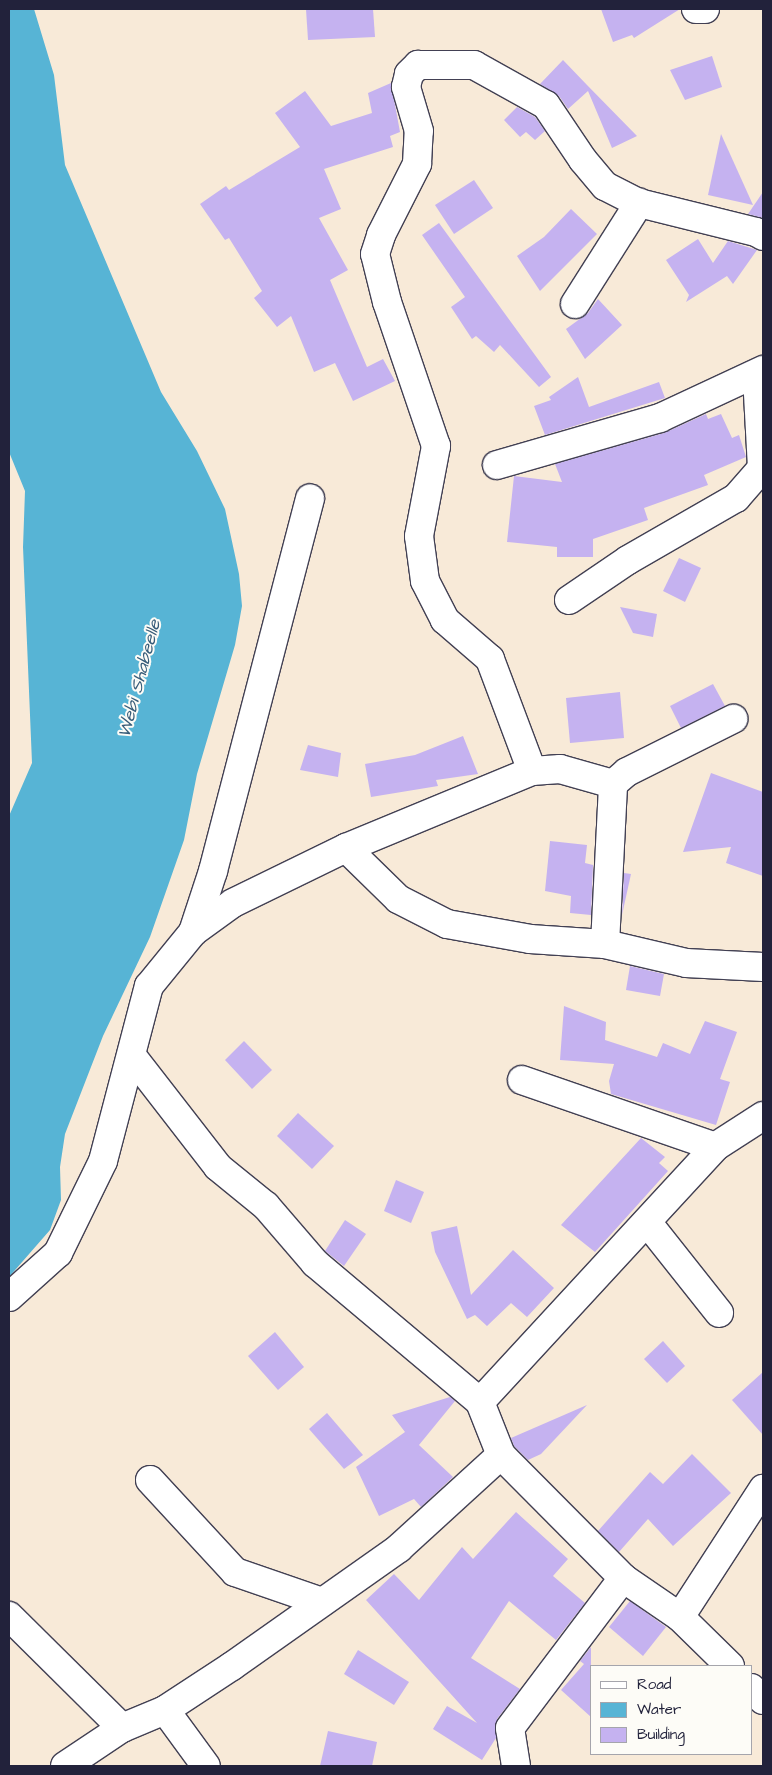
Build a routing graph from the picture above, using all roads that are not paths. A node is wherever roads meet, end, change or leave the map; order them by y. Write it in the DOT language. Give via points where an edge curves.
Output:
graph roads {
  1 [pos="696,9"];
  2 [pos="705,9"];
  3 [pos="639,203"];
  4 [pos="763,236"];
  5 [pos="575,304"];
  6 [pos="760,372"];
  7 [pos="497,465"];
  8 [pos="310,498"];
  9 [pos="569,600"];
  10 [pos="733,720"];
  11 [pos="532,771"];
  12 [pos="613,784"];
  13 [pos="346,848"];
  14 [pos="193,932"];
  15 [pos="605,944"];
  16 [pos="763,967"];
  17 [pos="132,1056"];
  18 [pos="522,1080"];
  19 [pos="763,1116"];
  20 [pos="715,1146"];
  21 [pos="647,1222"];
  22 [pos="9,1298"];
  23 [pos="719,1314"];
  24 [pos="480,1402"];
  25 [pos="501,1455"];
  26 [pos="150,1480"];
  27 [pos="763,1489"];
  28 [pos="623,1578"];
  29 [pos="322,1602"];
  30 [pos="9,1616"];
  31 [pos="680,1616"];
  32 [pos="729,1665"];
  33 [pos="752,1689"];
  34 [pos="763,1700"];
  35 [pos="165,1710"];
  36 [pos="122,1728"];
  37 [pos="65,1766"];
  38 [pos="206,1766"];
  39 [pos="516,1766"];
  1 -- 2 [label="street"];
  3 -- 4 [label="street"];
  3 -- 5 [label="street"];
  3 -- 11 [label="street" via="605,186 582,160 546,105 482,69 474,65 418,65 409,74 406,88 419,131 417,164 381,235 375,254 387,302 436,446 419,536 425,582 446,620 490,659"];
  6 -- 7 [label="street" via="660,418"];
  6 -- 9 [label="street" via="762,468 736,498 628,560"];
  8 -- 14 [label="street" via="213,871"];
  10 -- 12 [label="street" via="627,772"];
  11 -- 12 [label="street" via="560,768"];
  11 -- 13 [label="street"];
  12 -- 15 [label="street"];
  13 -- 14 [label="street" via="232,903"];
  13 -- 15 [label="street" via="398,899 447,924 530,939"];
  14 -- 17 [label="street" via="149,986"];
  15 -- 16 [label="street" via="686,963"];
  17 -- 22 [label="street" via="103,1161 58,1253"];
  17 -- 24 [label="street" via="218,1167 266,1206 315,1262"];
  18 -- 20 [label="street"];
  19 -- 20 [label="street"];
  20 -- 21 [label="street"];
  21 -- 23 [label="street"];
  21 -- 24 [label="street"];
  24 -- 25 [label="street"];
  25 -- 28 [label="street"];
  25 -- 29 [label="street" via="399,1548"];
  26 -- 29 [label="street" via="235,1572"];
  27 -- 31 [label="street"];
  28 -- 31 [label="street"];
  28 -- 39 [label="street" via="510,1728"];
  29 -- 35 [label="street"];
  30 -- 36 [label="street"];
  31 -- 32 [label="street"];
  33 -- 34 [label="street"];
  35 -- 36 [label="street"];
  35 -- 38 [label="street"];
  36 -- 37 [label="street"];
}
